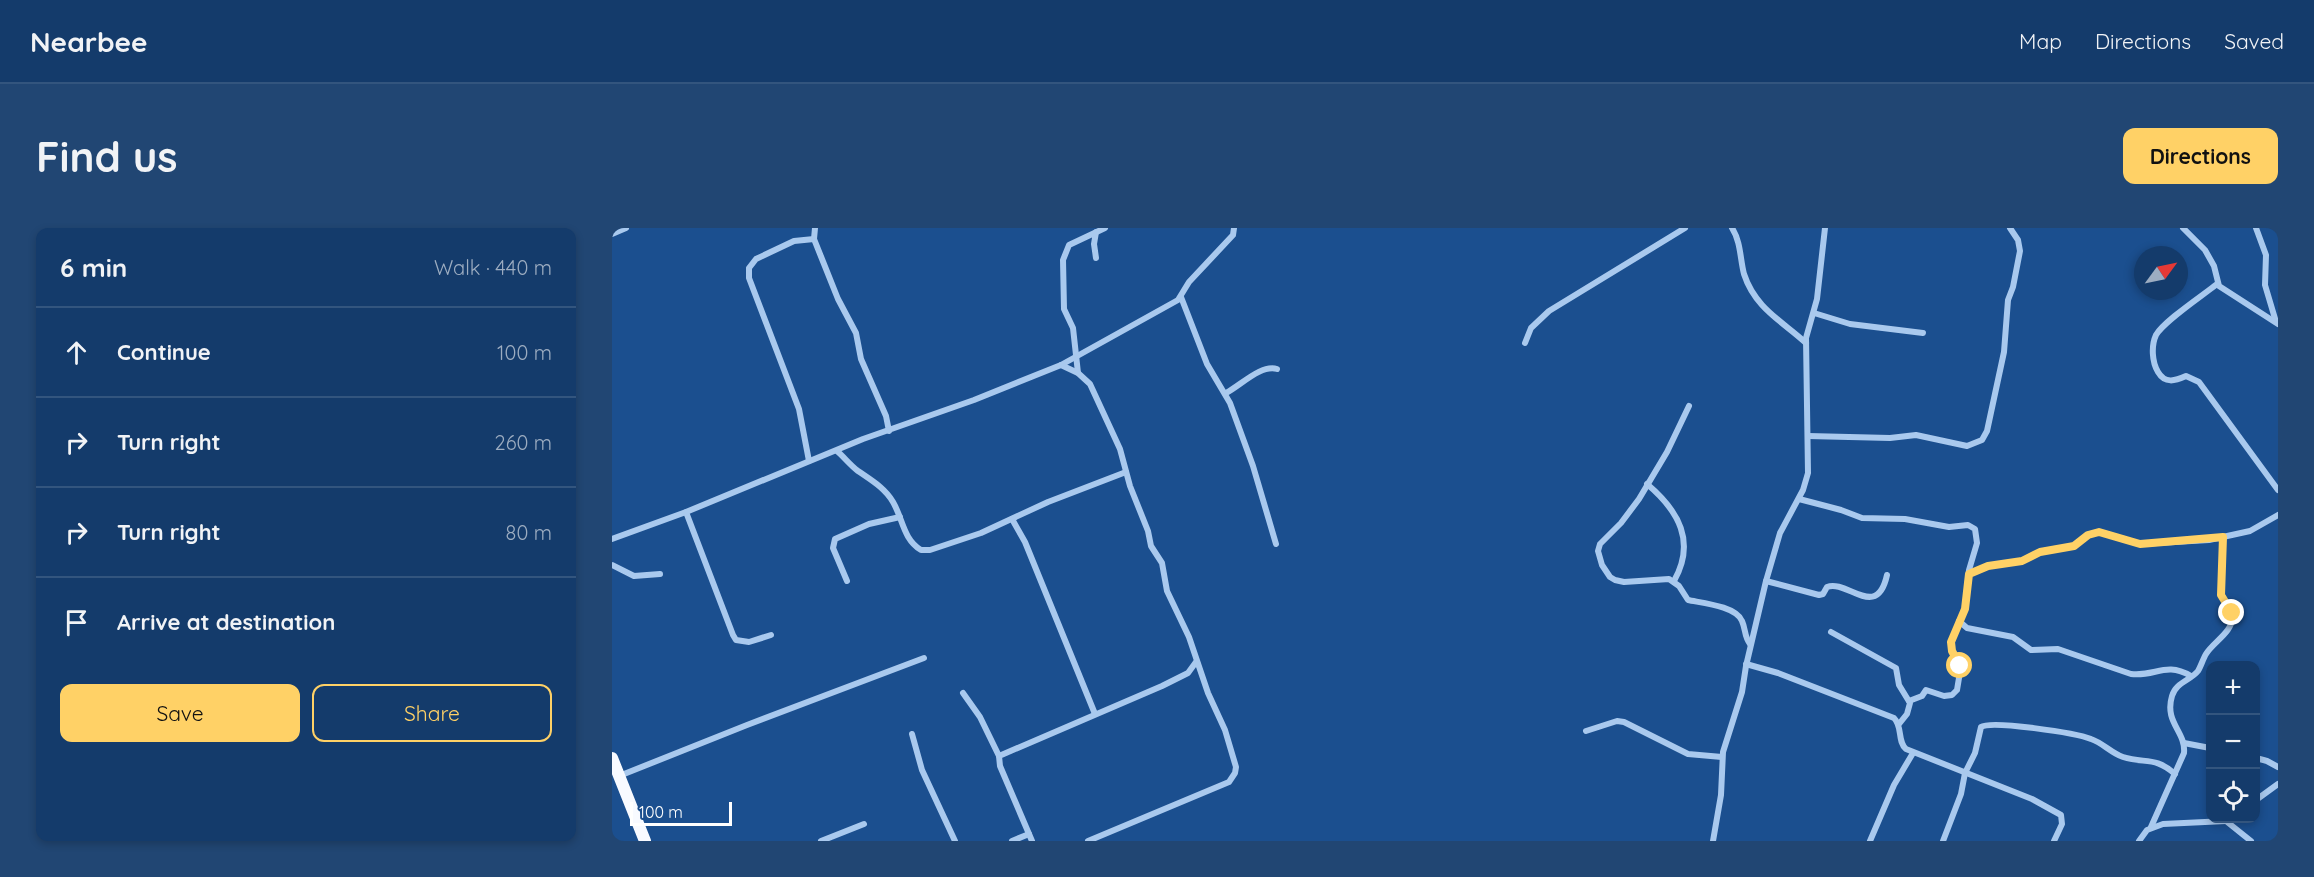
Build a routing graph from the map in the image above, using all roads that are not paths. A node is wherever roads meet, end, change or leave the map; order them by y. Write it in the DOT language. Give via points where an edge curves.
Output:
graph roads {
  1 [pos="626,228"];
  2 [pos="815,228"];
  3 [pos="1105,228"];
  4 [pos="1234,228"];
  5 [pos="1685,228"];
  6 [pos="1732,228"];
  7 [pos="1825,228"];
  8 [pos="2010,228"];
  9 [pos="2183,228"];
  10 [pos="2256,228"];
  11 [pos="1096,232"];
  12 [pos="612,234"];
  13 [pos="814,239"];
  14 [pos="1096,258"];
  15 [pos="2217,284"];
  16 [pos="1181,297"];
  17 [pos="1814,313"];
  18 [pos="2277,323"];
  19 [pos="1923,333"];
  20 [pos="1806,343"];
  21 [pos="1525,344"];
  22 [pos="1076,356"];
  23 [pos="1062,365"];
  24 [pos="1277,369"];
  25 [pos="1078,374"];
  26 [pos="1226,393"];
  27 [pos="1689,406"];
  28 [pos="889,431"];
  29 [pos="1808,436"];
  30 [pos="837,451"];
  31 [pos="809,461"];
  32 [pos="1126,472"];
  33 [pos="1647,484"];
  34 [pos="2278,490"];
  35 [pos="1799,499"];
  36 [pos="686,512"];
  37 [pos="2278,515"];
  38 [pos="900,516"];
  39 [pos="1012,519"];
  40 [pos="2223,537"];
  41 [pos="612,539"];
  42 [pos="1276,544"];
  43 [pos="612,565"];
  44 [pos="660,574"];
  45 [pos="1969,574"];
  46 [pos="1887,575"];
  47 [pos="847,581"];
  48 [pos="1766,581"];
  49 [pos="1674,582"];
  50 [pos="1959,621"];
  51 [pos="1831,632"];
  52 [pos="771,635"];
  53 [pos="1750,644"];
  54 [pos="924,658"];
  55 [pos="1196,662"];
  56 [pos="1746,664"];
  57 [pos="2191,676"];
  58 [pos="963,693"];
  59 [pos="1909,701"];
  60 [pos="1095,714"];
  61 [pos="1899,724"];
  62 [pos="1586,731"];
  63 [pos="912,734"];
  64 [pos="2184,743"];
  65 [pos="2206,747"];
  66 [pos="1913,753"];
  67 [pos="999,756"];
  68 [pos="1722,757"];
  69 [pos="612,758"];
  70 [pos="2260,759"];
  71 [pos="2278,767"];
  72 [pos="1965,773"];
  73 [pos="2175,774"];
  74 [pos="619,776"];
  75 [pos="2278,784"];
  76 [pos="2260,797"];
  77 [pos="2206,821"];
  78 [pos="2232,823"];
  79 [pos="864,824"];
  80 [pos="2151,827"];
  81 [pos="1029,834"];
  82 [pos="645,841"];
  83 [pos="821,841"];
  84 [pos="955,841"];
  85 [pos="1012,841"];
  86 [pos="1032,841"];
  87 [pos="1088,841"];
  88 [pos="1713,841"];
  89 [pos="1870,841"];
  90 [pos="1943,841"];
  91 [pos="2054,841"];
  92 [pos="2139,841"];
  93 [pos="2251,841"];
  1 -- 12 [label="street"];
  2 -- 13 [label="street"];
  3 -- 11 [label="street"];
  4 -- 16 [label="street" via="1233,235 1189,282"];
  5 -- 21 [label="street" via="1549,311 1531,328"];
  6 -- 20 [label="street" via="1745,275 1761,305"];
  7 -- 17 [label="street"];
  8 -- 29 [label="street" via="2018,240 2019,258 2008,300 2004,352 1982,440 1967,446 1916,435"];
  9 -- 15 [label="street" via="2205,250 2216,272"];
  10 -- 18 [label="street" via="2266,255 2265,285"];
  11 -- 14 [label="street"];
  11 -- 22 [label="street" via="1069,245 1063,260 1064,309 1073,328"];
  13 -- 28 [label="street" via="856,333 861,359"];
  13 -- 31 [label="street" via="794,241 766,254 752,261 748,271 799,409"];
  15 -- 18 [label="street"];
  15 -- 34 [label="street" via="2161,330 2154,343 2154,362 2166,380 2186,376 2199,382"];
  16 -- 22 [label="street"];
  16 -- 26 [label="street" via="1207,364"];
  17 -- 19 [label="street" via="1850,324"];
  17 -- 20 [label="street"];
  20 -- 29 [label="street"];
  22 -- 23 [label="street"];
  22 -- 25 [label="street"];
  23 -- 25 [label="street"];
  23 -- 28 [label="street"];
  24 -- 26 [label="street" via="1260,372"];
  25 -- 32 [label="street" via="1090,384 1098,399"];
  26 -- 42 [label="street"];
  27 -- 33 [label="street" via="1668,452"];
  28 -- 30 [label="street"];
  29 -- 35 [label="street" via="1808,473"];
  30 -- 31 [label="street"];
  30 -- 38 [label="street" via="888,494"];
  31 -- 36 [label="street"];
  32 -- 39 [label="street"];
  32 -- 55 [label="street"];
  33 -- 49 [label="street" via="1661,496 1683,532 1682,565"];
  33 -- 49 [label="street" via="1600,544 1599,558 1615,580"];
  35 -- 45 [label="street" via="1862,518 1971,526 1978,538"];
  35 -- 48 [label="street" via="1780,533"];
  36 -- 41 [label="street"];
  36 -- 52 [label="street" via="736,640 749,642"];
  37 -- 40 [label="street" via="2250,531"];
  38 -- 39 [label="street" via="910,541 921,550 975,536"];
  38 -- 47 [label="street" via="835,539 833,548"];
  39 -- 60 [label="street"];
  40 -- 45 [label="street" via="2140,544 2094,532 2074,546"];
  40 -- 57 [label="street" via="2221,592 2232,613 2231,623"];
  43 -- 44 [label="street" via="634,576"];
  45 -- 50 [label="street" via="1965,609"];
  46 -- 48 [label="street" via="1883,588 1866,597 1833,585 1819,595"];
  48 -- 53 [label="street"];
  49 -- 53 [label="street" via="1688,600 1713,604 1736,614"];
  50 -- 57 [label="street" via="1967,628 2013,637 2031,650 2058,650 2131,674 2175,668"];
  50 -- 59 [label="street" via="1951,642 1960,666 1956,692 1944,696 1927,690"];
  51 -- 59 [label="street" via="1894,666"];
  53 -- 56 [label="street"];
  54 -- 74 [label="street"];
  55 -- 60 [label="street" via="1188,672 1162,686"];
  55 -- 87 [label="street" via="1225,730 1236,767 1233,778"];
  56 -- 61 [label="street" via="1890,716"];
  56 -- 68 [label="street" via="1740,700"];
  57 -- 64 [label="street" via="2179,685 2171,700 2172,722"];
  58 -- 67 [label="street"];
  59 -- 61 [label="street" via="1907,714"];
  60 -- 67 [label="street"];
  61 -- 66 [label="street" via="1902,746"];
  62 -- 68 [label="street" via="1624,722 1688,753"];
  63 -- 84 [label="street" via="922,770"];
  64 -- 65 [label="street"];
  64 -- 73 [label="street"];
  66 -- 72 [label="street"];
  66 -- 89 [label="street" via="1894,785"];
  67 -- 81 [label="street"];
  68 -- 88 [label="street" via="1721,795"];
  69 -- 74 [label="highway"];
  70 -- 71 [label="street"];
  72 -- 73 [label="street" via="1981,727 1995,724 2089,738 2123,757 2158,763"];
  72 -- 90 [label="street"];
  72 -- 91 [label="street" via="2032,799 2061,815 2062,824"];
  73 -- 80 [label="street"];
  74 -- 82 [label="highway"];
  75 -- 76 [label="street"];
  77 -- 80 [label="street"];
  78 -- 93 [label="street"];
  79 -- 83 [label="street"];
  80 -- 92 [label="street"];
  81 -- 85 [label="street"];
  81 -- 86 [label="street"];
}
